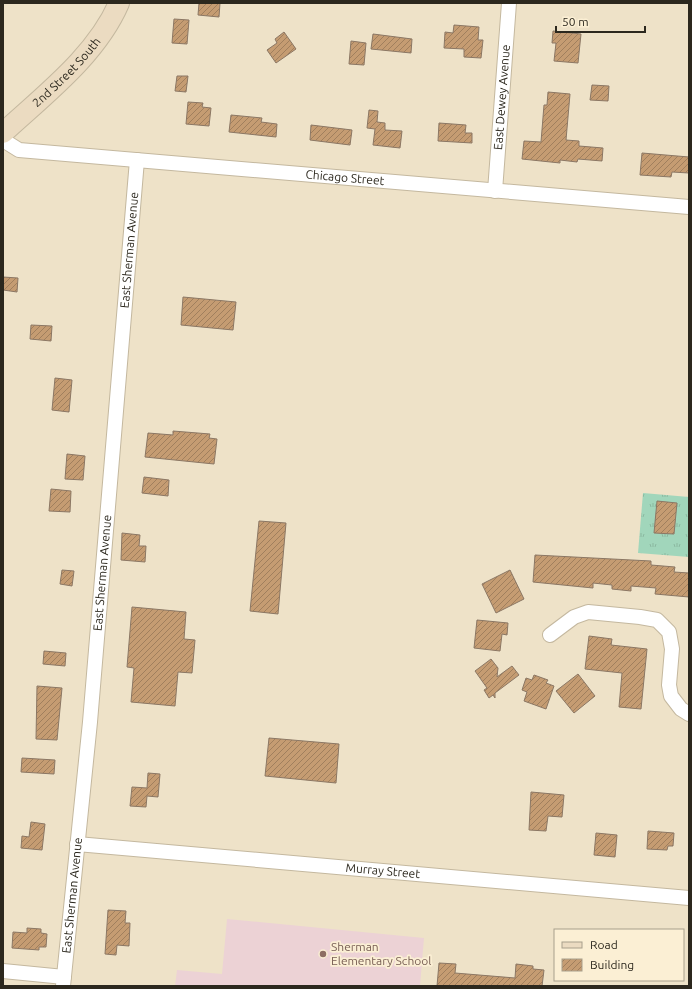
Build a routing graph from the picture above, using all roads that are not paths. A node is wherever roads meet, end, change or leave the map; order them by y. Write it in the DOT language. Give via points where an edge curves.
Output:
graph roads {
  1 [pos="119,3"];
  2 [pos="510,3"];
  3 [pos="3,133"];
  4 [pos="3,140"];
  5 [pos="137,160"];
  6 [pos="495,191"];
  7 [pos="689,207"];
  8 [pos="550,635"];
  9 [pos="689,714"];
  10 [pos="77,844"];
  11 [pos="689,898"];
  12 [pos="3,971"];
  13 [pos="64,982"];
  1 -- 3 [label="street, 2nd Street South" via="96,42 65,76"];
  2 -- 6 [label="street, East Dewey Avenue"];
  4 -- 5 [label="street, Chicago Street" via="19,150"];
  5 -- 6 [label="street, Chicago Street"];
  5 -- 10 [label="street, East Sherman Avenue" via="92,707"];
  6 -- 7 [label="street, Chicago Street"];
  8 -- 9 [label="street" via="574,617 588,612 640,616 657,620 669,632 672,649 669,685 671,696 681,709"];
  10 -- 11 [label="street, Murray Street"];
  10 -- 13 [label="street, East Sherman Avenue"];
  12 -- 13 [label="street"];
}
